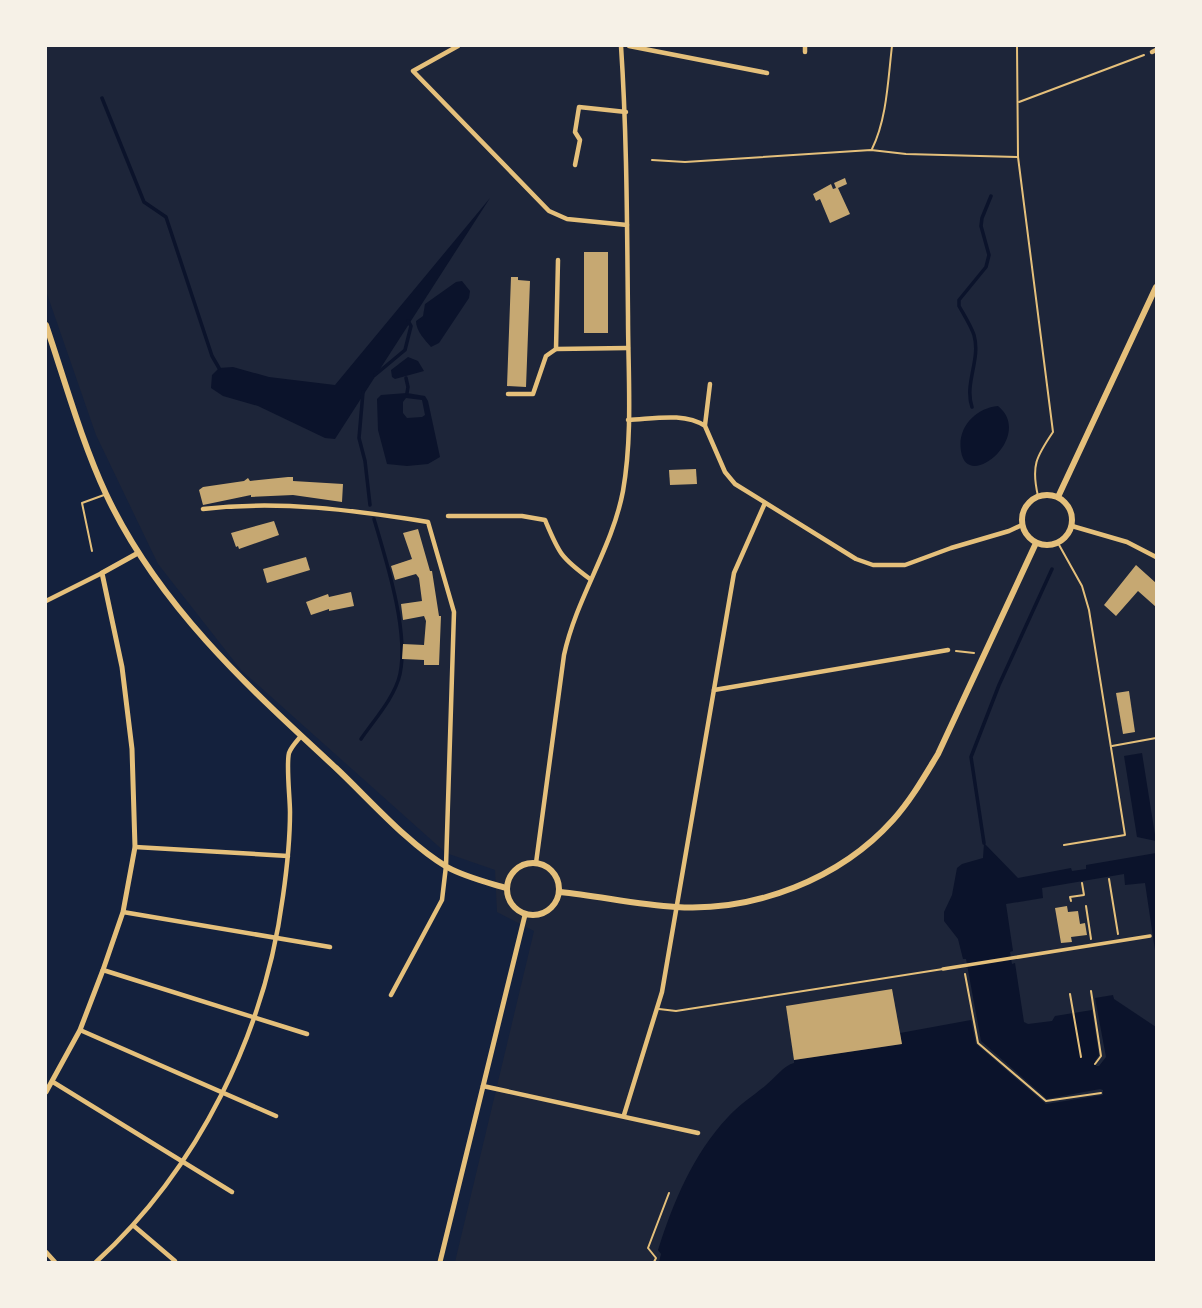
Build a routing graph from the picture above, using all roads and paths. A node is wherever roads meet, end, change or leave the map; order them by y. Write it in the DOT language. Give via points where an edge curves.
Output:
graph roads {
  1 [pos="458,46"];
  2 [pos="621,46"];
  3 [pos="629,46"];
  4 [pos="892,46"];
  5 [pos="1017,46"];
  6 [pos="1154,51"];
  7 [pos="767,73"];
  8 [pos="1018,103"];
  9 [pos="626,112"];
  10 [pos="871,150"];
  11 [pos="1018,157"];
  12 [pos="652,160"];
  13 [pos="575,165"];
  14 [pos="627,225"];
  15 [pos="558,260"];
  16 [pos="1157,287"];
  17 [pos="46,325"];
  18 [pos="628,348"];
  19 [pos="556,349"];
  20 [pos="710,384"];
  21 [pos="508,394"];
  22 [pos="628,420"];
  23 [pos="705,426"];
  24 [pos="106,495"];
  25 [pos="1038,496"];
  26 [pos="1058,497"];
  27 [pos="765,503"];
  28 [pos="203,509"];
  29 [pos="448,516"];
  30 [pos="1022,525"];
  31 [pos="1072,526"];
  32 [pos="1036,543"];
  33 [pos="1058,543"];
  34 [pos="92,551"];
  35 [pos="138,554"];
  36 [pos="1157,557"];
  37 [pos="102,573"];
  38 [pos="590,579"];
  39 [pos="46,601"];
  40 [pos="948,650"];
  41 [pos="982,655"];
  42 [pos="715,690"];
  43 [pos="301,736"];
  44 [pos="1157,738"];
  45 [pos="1111,746"];
  46 [pos="1064,845"];
  47 [pos="135,846"];
  48 [pos="288,856"];
  49 [pos="536,863"];
  50 [pos="446,866"];
  51 [pos="1109,879"];
  52 [pos="1082,883"];
  53 [pos="506,888"];
  54 [pos="560,892"];
  55 [pos="1071,901"];
  56 [pos="1086,906"];
  57 [pos="677,908"];
  58 [pos="123,912"];
  59 [pos="525,915"];
  60 [pos="1157,934"];
  61 [pos="1150,936"];
  62 [pos="276,937"];
  63 [pos="1119,940"];
  64 [pos="1092,944"];
  65 [pos="330,947"];
  66 [pos="964,966"];
  67 [pos="943,969"];
  68 [pos="103,970"];
  69 [pos="1091,991"];
  70 [pos="1070,994"];
  71 [pos="391,995"];
  72 [pos="657,1009"];
  73 [pos="254,1017"];
  74 [pos="80,1030"];
  75 [pos="307,1034"];
  76 [pos="1081,1058"];
  77 [pos="1095,1064"];
  78 [pos="53,1082"];
  79 [pos="483,1086"];
  80 [pos="222,1091"];
  81 [pos="46,1092"];
  82 [pos="1101,1093"];
  83 [pos="624,1115"];
  84 [pos="276,1116"];
  85 [pos="698,1133"];
  86 [pos="183,1161"];
  87 [pos="232,1192"];
  88 [pos="668,1193"];
  89 [pos="134,1226"];
  90 [pos="46,1252"];
  91 [pos="175,1261"];
  92 [pos="55,1262"];
  93 [pos="96,1262"];
  94 [pos="440,1262"];
  95 [pos="654,1262"];
  1 -- 14 [label="street" via="413,71 549,211 567,219"];
  2 -- 9 [label="street"];
  3 -- 7 [label="street"];
  4 -- 10 [label="path" via="877,139"];
  5 -- 8 [label="path"];
  6 -- 8 [label="path"];
  8 -- 11 [label="path"];
  9 -- 13 [label="street" via="579,107"];
  9 -- 14 [label="street"];
  10 -- 11 [label="path"];
  10 -- 12 [label="path" via="685,162"];
  11 -- 25 [label="path" via="1053,432 1034,467"];
  14 -- 18 [label="street"];
  15 -- 19 [label="street"];
  16 -- 26 [label="main road"];
  17 -- 24 [label="main road"];
  18 -- 19 [label="street"];
  18 -- 22 [label="street"];
  19 -- 21 [label="street" via="546,356 533,394"];
  20 -- 23 [label="street"];
  22 -- 23 [label="street" via="693,419"];
  22 -- 38 [label="street" via="616,521"];
  23 -- 27 [label="street" via="725,472"];
  24 -- 34 [label="lane" via="82,503"];
  24 -- 35 [label="main road"];
  25 -- 26 [label="main road"];
  25 -- 30 [label="main road" via="1023,511"];
  26 -- 31 [label="main road" via="1070,509"];
  27 -- 30 [label="street" via="873,565 905,565"];
  27 -- 42 [label="street" via="734,573"];
  28 -- 50 [label="street" via="289,505 428,522 454,612"];
  29 -- 38 [label="street" via="545,520 559,553"];
  30 -- 32 [label="main road"];
  31 -- 33 [label="main road"];
  31 -- 36 [label="street" via="1128,542"];
  32 -- 33 [label="main road"];
  32 -- 41 [label="main road"];
  33 -- 45 [label="lane" via="1082,586 1089,610"];
  35 -- 37 [label="street"];
  35 -- 43 [label="main road" via="208,645"];
  37 -- 39 [label="street"];
  37 -- 47 [label="street" via="122,667 132,749"];
  38 -- 49 [label="street" via="573,617 564,655"];
  40 -- 41 [label="path"];
  40 -- 42 [label="street"];
  41 -- 57 [label="main road" via="919,786 863,848 829,872 757,900"];
  42 -- 57 [label="street"];
  43 -- 48 [label="street" via="289,755"];
  43 -- 50 [label="main road"];
  44 -- 45 [label="lane"];
  45 -- 46 [label="lane" via="1125,835"];
  47 -- 48 [label="street"];
  47 -- 58 [label="street"];
  48 -- 62 [label="street"];
  49 -- 53 [label="main road" via="519,867"];
  49 -- 54 [label="main road" via="556,876"];
  50 -- 53 [label="main road"];
  50 -- 71 [label="street" via="439,906"];
  51 -- 63 [label="path"];
  52 -- 55 [label="path" via="1084,895 1070,897"];
  53 -- 59 [label="main road" via="511,904"];
  54 -- 57 [label="main road"];
  54 -- 59 [label="main road" via="548,912"];
  56 -- 64 [label="path"];
  57 -- 72 [label="street"];
  58 -- 62 [label="street"];
  58 -- 68 [label="street"];
  59 -- 79 [label="street"];
  60 -- 61 [label="lane"];
  61 -- 63 [label="street"];
  62 -- 65 [label="street"];
  62 -- 73 [label="street"];
  63 -- 64 [label="street"];
  64 -- 66 [label="street"];
  66 -- 67 [label="street"];
  66 -- 82 [label="path" via="978,1043 1046,1101"];
  67 -- 72 [label="lane" via="676,1011"];
  68 -- 73 [label="street"];
  68 -- 74 [label="street"];
  69 -- 77 [label="path" via="1101,1056"];
  70 -- 76 [label="path"];
  72 -- 83 [label="street"];
  73 -- 75 [label="street"];
  73 -- 80 [label="street"];
  74 -- 78 [label="street"];
  74 -- 80 [label="street"];
  78 -- 81 [label="street"];
  78 -- 86 [label="street"];
  79 -- 83 [label="street"];
  79 -- 94 [label="street"];
  80 -- 84 [label="street"];
  80 -- 86 [label="street"];
  83 -- 85 [label="street"];
  86 -- 87 [label="street"];
  86 -- 89 [label="street"];
  88 -- 95 [label="path" via="648,1248"];
  89 -- 91 [label="street"];
  89 -- 93 [label="street"];
  90 -- 92 [label="street"];
}
